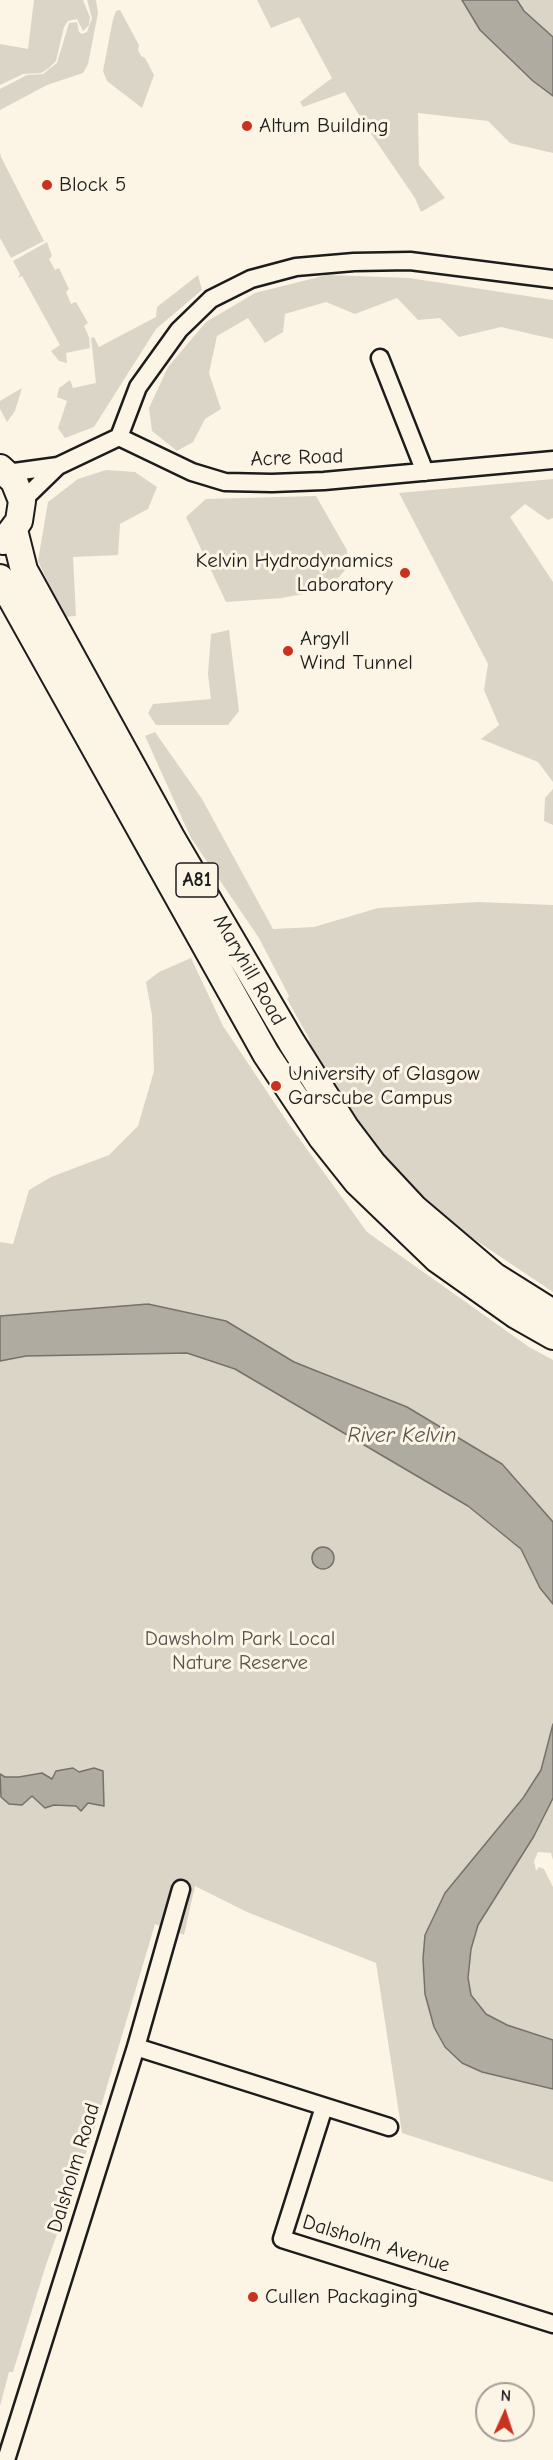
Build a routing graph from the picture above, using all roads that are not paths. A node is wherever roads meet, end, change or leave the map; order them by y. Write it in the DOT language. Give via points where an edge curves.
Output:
graph roads {
  1 [pos="553,279"];
  2 [pos="380,358"];
  3 [pos="119,437"];
  4 [pos="553,460"];
  5 [pos="58,466"];
  6 [pos="4,470"];
  7 [pos="425,472"];
  8 [pos="22,501"];
  9 [pos="7,536"];
  10 [pos="0,578"];
  11 [pos="553,1313"];
  12 [pos="553,1336"];
  13 [pos="181,1889"];
  14 [pos="136,2047"];
  15 [pos="324,2107"];
  16 [pos="389,2127"];
  17 [pos="553,2324"];
  18 [pos="6,2460"];
  1 -- 3 [label="street" via="410,261 296,267 251,279 212,299 179,330 138,387"];
  2 -- 7 [label="street"];
  3 -- 5 [label="street"];
  3 -- 7 [label="street, Acre Road" via="192,472 225,482 272,483"];
  4 -- 7 [label="street, Acre Road"];
  5 -- 6 [label="street"];
  5 -- 8 [label="street"];
  6 -- 8 [label="main road"];
  8 -- 9 [label="main road, A81" via="19,521"];
  9 -- 11 [label="main road, Maryhill Road / A81" via="171,837 345,1127 415,1209 494,1276"];
  10 -- 12 [label="main road, Maryhill Road / A81" via="266,1054 322,1138 357,1182 437,1259"];
  13 -- 14 [label="street, Dalsholm Road"];
  14 -- 15 [label="street"];
  14 -- 18 [label="street, Dalsholm Road"];
  15 -- 16 [label="street"];
  15 -- 17 [label="street, Dalsholm Avenue" via="282,2239"];
}
